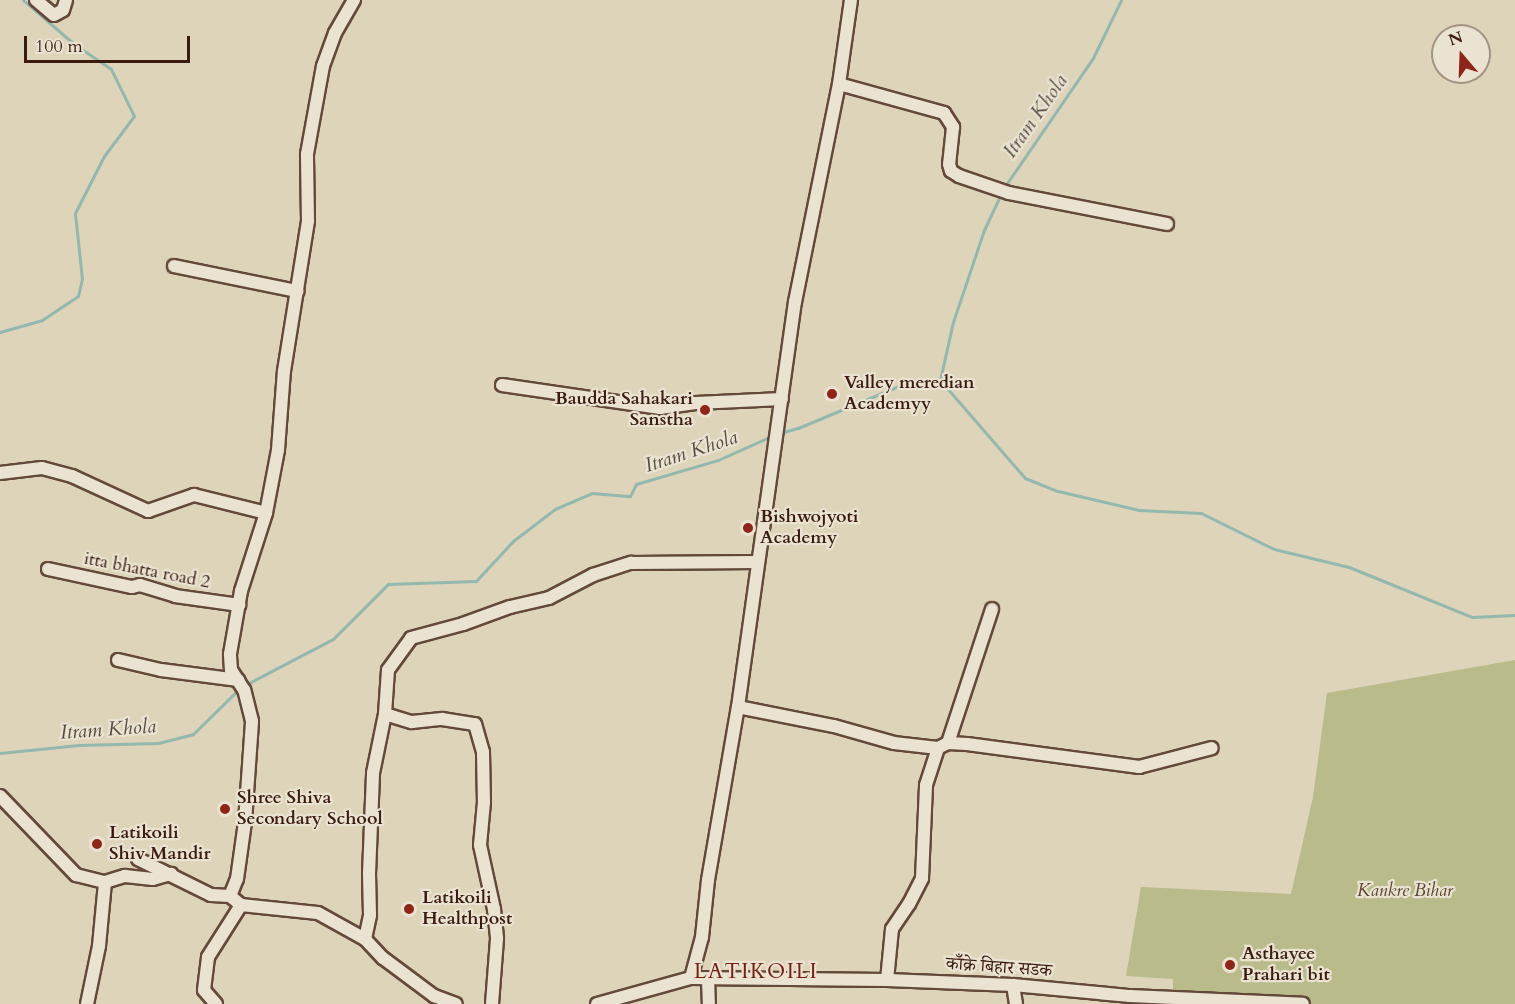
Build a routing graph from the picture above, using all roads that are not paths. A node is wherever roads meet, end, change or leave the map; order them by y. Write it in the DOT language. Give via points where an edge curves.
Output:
graph roads {
  1 [pos="36,0"];
  2 [pos="66,0"];
  3 [pos="354,0"];
  4 [pos="851,0"];
  5 [pos="839,84"];
  6 [pos="1167,224"];
  7 [pos="174,266"];
  8 [pos="297,291"];
  9 [pos="501,385"];
  10 [pos="782,399"];
  11 [pos="0,473"];
  12 [pos="266,513"];
  13 [pos="757,562"];
  14 [pos="48,569"];
  15 [pos="239,605"];
  16 [pos="992,609"];
  17 [pos="118,660"];
  18 [pos="241,685"];
  19 [pos="738,707"];
  20 [pos="385,714"];
  21 [pos="943,746"];
  22 [pos="1212,748"];
  23 [pos="0,796"];
  24 [pos="138,859"];
  25 [pos="171,874"];
  26 [pos="105,882"];
  27 [pos="230,896"];
  28 [pos="241,905"];
  29 [pos="365,939"];
  30 [pos="692,978"];
  31 [pos="708,979"];
  32 [pos="887,980"];
  33 [pos="1013,985"];
  34 [pos="87,1004"];
  35 [pos="216,1004"];
  36 [pos="456,1004"];
  37 [pos="492,1004"];
  38 [pos="597,1004"];
  39 [pos="709,1004"];
  40 [pos="1016,1004"];
  41 [pos="1303,1004"];
  1 -- 2 [label="street" via="54,15 63,10"];
  3 -- 8 [label="street" via="335,33 323,66 307,154 308,221"];
  4 -- 5 [label="street"];
  5 -- 6 [label="street" via="944,113 953,127 951,171 996,190"];
  5 -- 10 [label="street" via="795,302"];
  7 -- 8 [label="street"];
  8 -- 12 [label="street" via="284,371 278,450"];
  9 -- 10 [label="street" via="660,408"];
  10 -- 13 [label="street"];
  11 -- 12 [label="street" via="42,468 72,476 148,511 194,495"];
  12 -- 15 [label="street"];
  13 -- 19 [label="street"];
  13 -- 20 [label="street" via="631,563 593,575 549,598 411,638 388,670"];
  14 -- 15 [label="street, itta bhatta road 2" via="132,587 140,585 175,596"];
  15 -- 18 [label="street" via="229,663"];
  16 -- 21 [label="street"];
  17 -- 18 [label="street"];
  18 -- 27 [label="street" via="252,722 245,822 237,879"];
  19 -- 21 [label="street" via="834,726 894,743"];
  19 -- 30 [label="street"];
  20 -- 29 [label="street" via="373,773 370,915"];
  20 -- 37 [label="street" via="412,722 442,719 475,724 483,752 480,845 494,909 496,939"];
  21 -- 22 [label="street" via="1140,767"];
  21 -- 32 [label="street" via="926,785 922,878 892,929"];
  23 -- 26 [label="street" via="76,875"];
  24 -- 25 [label="street"];
  25 -- 26 [label="street" via="153,879 125,876"];
  25 -- 27 [label="street" via="211,895"];
  26 -- 34 [label="street" via="99,946"];
  27 -- 28 [label="street"];
  28 -- 29 [label="street" via="318,913"];
  28 -- 35 [label="street" via="208,957 204,990"];
  29 -- 36 [label="street" via="383,958 434,996"];
  30 -- 31 [label="street, काँक्रे बिहार सडक"];
  30 -- 38 [label="street, काँक्रे बिहार सडक"];
  31 -- 32 [label="street, काँक्रे बिहार सडक"];
  31 -- 39 [label="street"];
  32 -- 33 [label="street, काँक्रे बिहार सडक"];
  33 -- 40 [label="street"];
  33 -- 41 [label="street, काँक्रे बिहार सडक" via="1130,996"];
}
